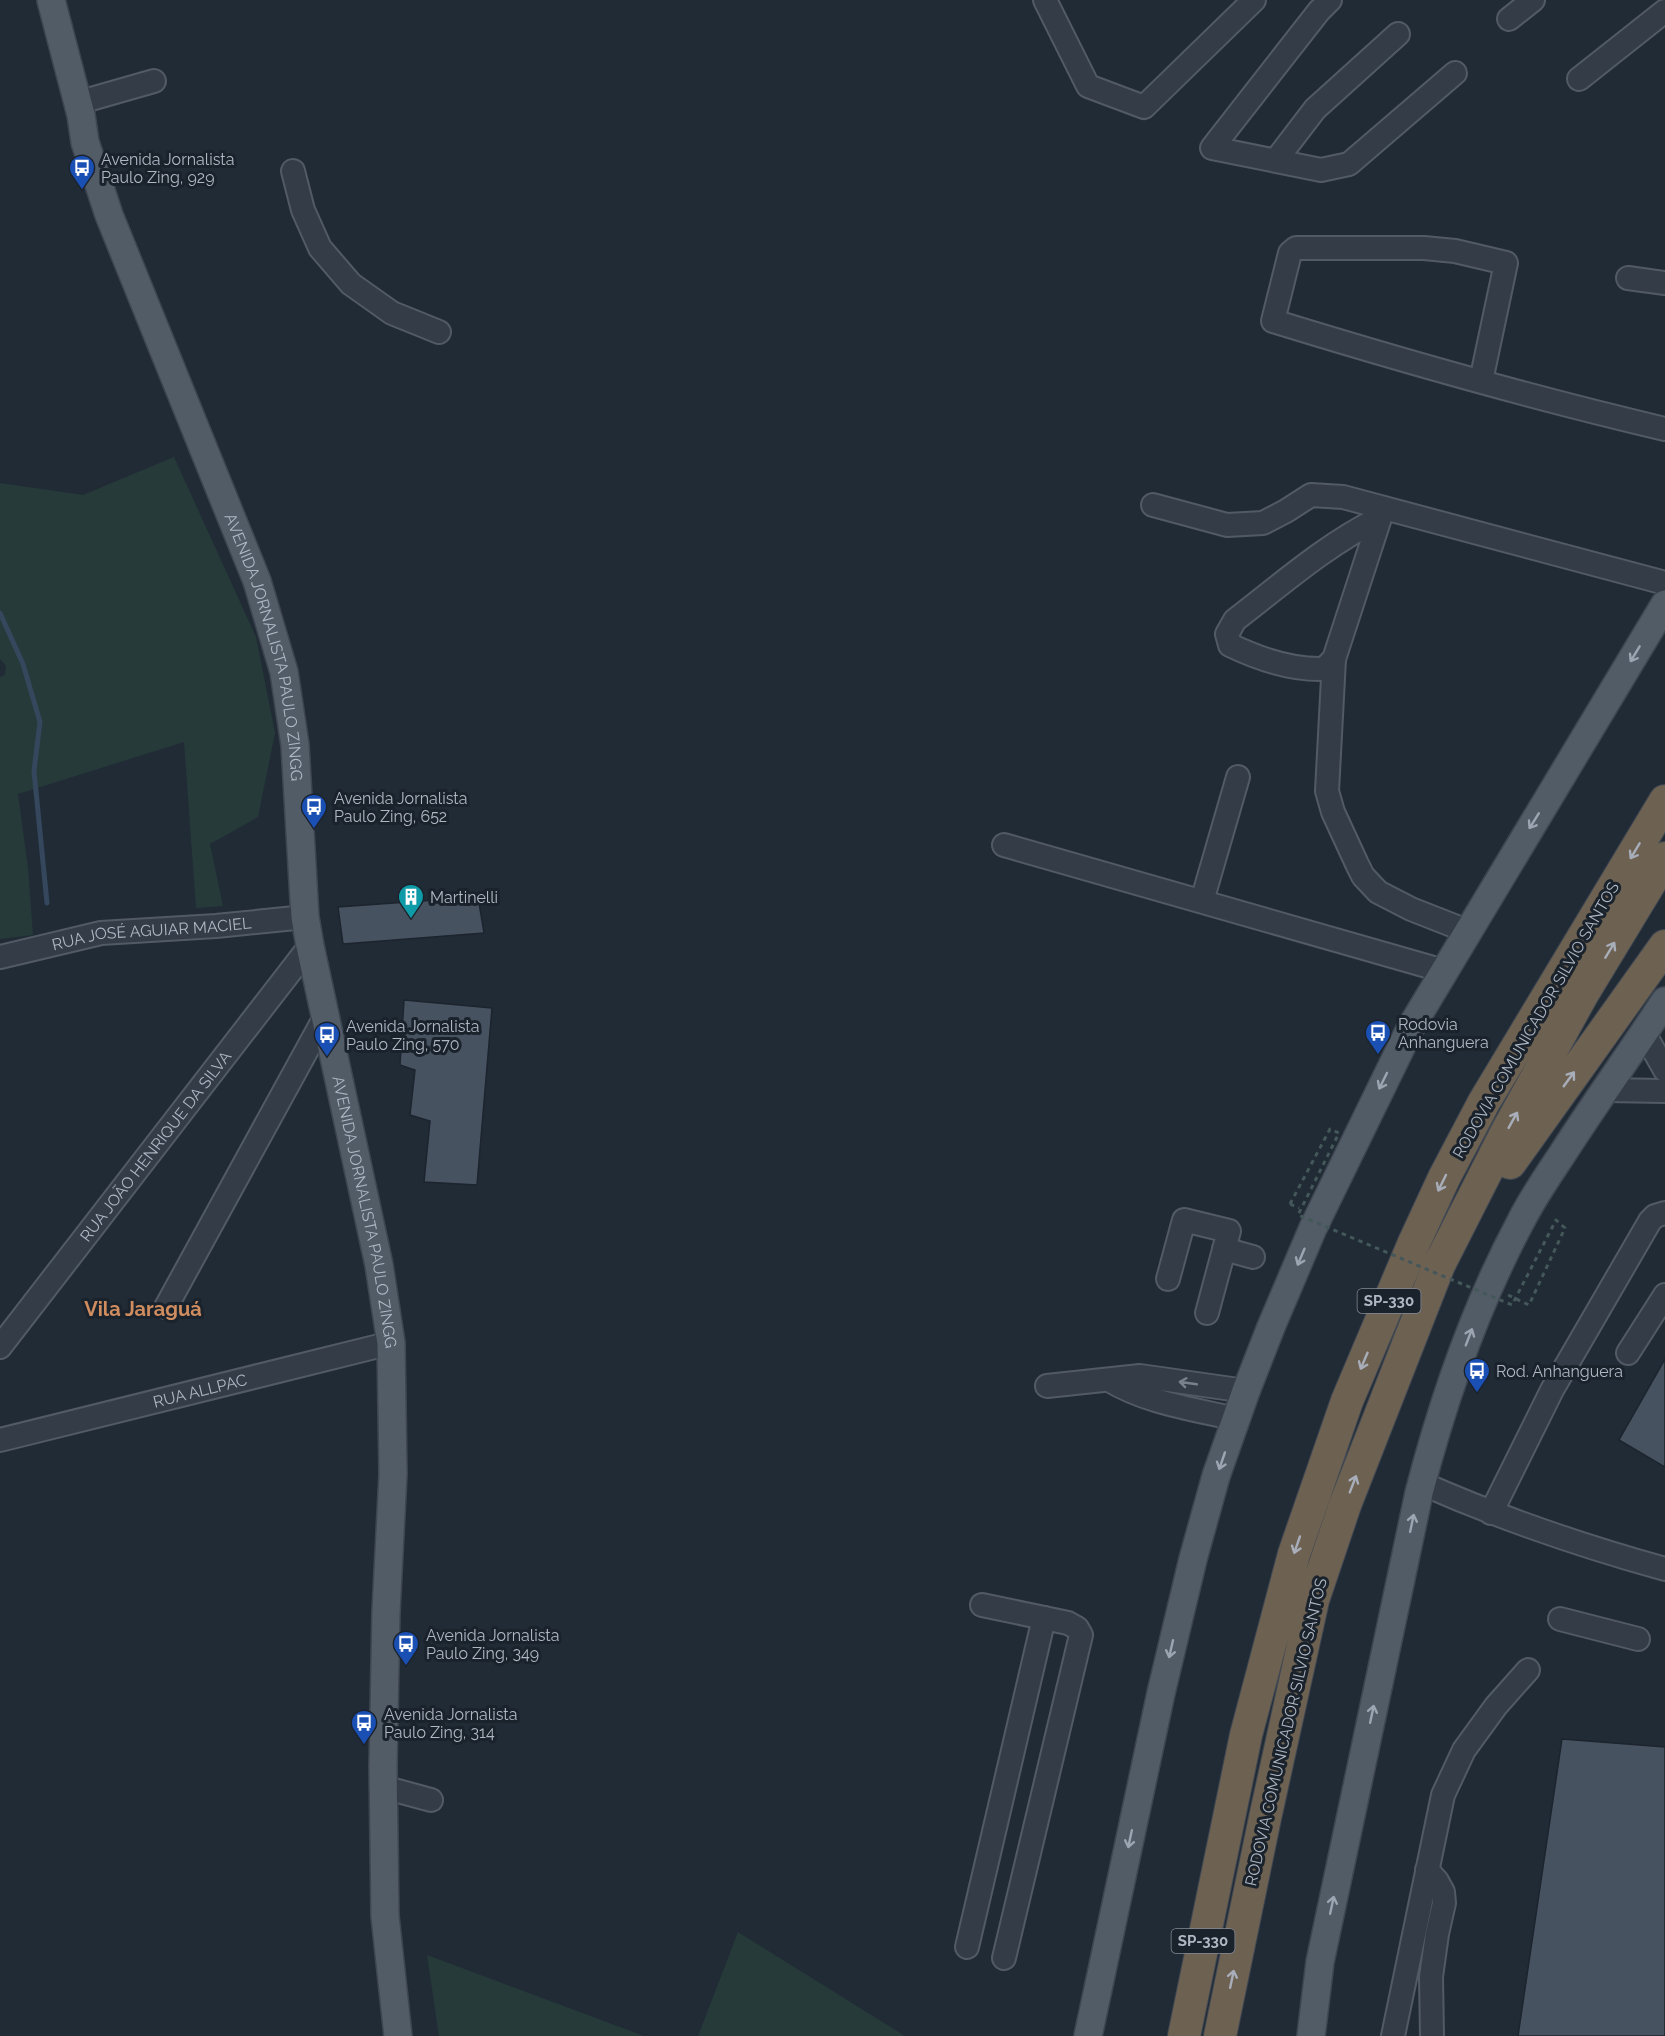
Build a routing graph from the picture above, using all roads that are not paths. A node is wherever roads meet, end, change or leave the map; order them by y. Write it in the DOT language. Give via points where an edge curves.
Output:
graph roads {
  1 [pos="51,0"];
  2 [pos="1254,0"];
  3 [pos="1330,0"];
  4 [pos="1533,0"];
  5 [pos="1052,2"];
  6 [pos="1665,11"];
  7 [pos="1509,19"];
  8 [pos="1398,34"];
  9 [pos="1455,73"];
  10 [pos="1579,79"];
  11 [pos="153,81"];
  12 [pos="77,103"];
  13 [pos="1275,160"];
  14 [pos="293,171"];
  15 [pos="1628,278"];
  16 [pos="1665,283"];
  17 [pos="439,332"];
  18 [pos="1481,381"];
  19 [pos="1664,424"];
  20 [pos="1153,505"];
  21 [pos="1381,513"];
  22 [pos="1665,583"];
  23 [pos="1665,604"];
  24 [pos="1334,659"];
  25 [pos="1238,777"];
  26 [pos="1665,801"];
  27 [pos="1004,845"];
  28 [pos="1665,858"];
  29 [pos="1202,901"];
  30 [pos="305,917"];
  31 [pos="1467,931"];
  32 [pos="310,946"];
  33 [pos="1665,946"];
  34 [pos="0,957"];
  35 [pos="1444,971"];
  36 [pos="1665,1001"];
  37 [pos="324,1017"];
  38 [pos="1644,1033"];
  39 [pos="1665,1070"];
  40 [pos="1605,1090"];
  41 [pos="1665,1091"];
  42 [pos="1665,1212"];
  43 [pos="1224,1249"];
  44 [pos="1253,1257"];
  45 [pos="1439,1265"];
  46 [pos="1168,1279"];
  47 [pos="1665,1295"];
  48 [pos="166,1307"];
  49 [pos="1207,1313"];
  50 [pos="391,1343"];
  51 [pos="0,1347"];
  52 [pos="1628,1353"];
  53 [pos="1109,1380"];
  54 [pos="1047,1386"];
  55 [pos="1246,1391"];
  56 [pos="1236,1419"];
  57 [pos="3,1436"];
  58 [pos="1421,1483"];
  59 [pos="1491,1513"];
  60 [pos="1665,1569"];
  61 [pos="982,1605"];
  62 [pos="1044,1617"];
  63 [pos="1560,1619"];
  64 [pos="1638,1639"];
  65 [pos="1528,1670"];
  66 [pos="383,1787"];
  67 [pos="431,1800"];
  68 [pos="1223,1847"];
  69 [pos="1427,1870"];
  70 [pos="967,1947"];
  71 [pos="1005,1958"];
  72 [pos="1320,1962"];
  73 [pos="398,2036"];
  74 [pos="1088,2036"];
  75 [pos="1166,2036"];
  76 [pos="1184,2036"];
  77 [pos="1220,2036"];
  78 [pos="1295,2036"];
  79 [pos="1311,2036"];
  80 [pos="1393,2036"];
  81 [pos="1432,2036"];
  1 -- 12 [label="main road, AVENIDA JORNALISTA PAULO ZINGG"];
  2 -- 5 [label="street" via="1144,107 1088,86"];
  3 -- 13 [label="street" via="1212,148"];
  4 -- 7 [label="street"];
  6 -- 10 [label="street"];
  8 -- 13 [label="street" via="1315,109"];
  9 -- 13 [label="street" via="1349,164 1321,170"];
  11 -- 12 [label="street"];
  12 -- 30 [label="main road, AVENIDA JORNALISTA PAULO ZINGG" via="85,142 109,215 257,581 284,672 295,745"];
  14 -- 17 [label="street" via="303,210 320,248 351,284 392,313"];
  15 -- 16 [label="street"];
  18 -- 18 [label="street" via="1273,321 1290,253 1296,248 1424,248 1506,263"];
  18 -- 19 [label="street" via="1567,406"];
  20 -- 21 [label="street" via="1227,525 1263,523 1311,495 1343,497"];
  21 -- 22 [label="street"];
  21 -- 24 [label="street"];
  21 -- 24 [label="street" via="1324,551 1235,620 1227,634 1230,645 1247,653 1305,670 1324,669"];
  23 -- 31 [label="main road, one-way"];
  24 -- 31 [label="street" via="1327,791 1357,864 1378,892"];
  25 -- 29 [label="street"];
  26 -- 68 [label="highway, RODOVIA COMUNICADOR SILVIO SANTOS / SP-330, one-way" via="1484,1102 1413,1245 1347,1401 1294,1554 1246,1735"];
  27 -- 29 [label="street"];
  45 -- 28 [label="highway, RODOVIA COMUNICADOR SILVIO SANTOS / SP-330, one-way" via="1571,1015"];
  29 -- 35 [label="street"];
  30 -- 32 [label="main road, AVENIDA JORNALISTA PAULO ZINGG"];
  30 -- 34 [label="street, RUA JOSÉ AGUIAR MACIEL" via="101,933"];
  31 -- 35 [label="main road"];
  32 -- 37 [label="main road, AVENIDA JORNALISTA PAULO ZINGG"];
  32 -- 51 [label="street, RUA JOÃO HENRIQUE DA SILVA"];
  45 -- 33 [label="highway, one-way"];
  35 -- 55 [label="main road, one-way" via="1395,1058 1313,1228"];
  36 -- 38 [label="main road"];
  37 -- 48 [label="street"];
  37 -- 50 [label="main road, AVENIDA JORNALISTA PAULO ZINGG" via="379,1265"];
  38 -- 39 [label="street"];
  38 -- 40 [label="main road"];
  40 -- 41 [label="street"];
  58 -- 40 [label="main road, one-way" via="1455,1373 1490,1286 1521,1221"];
  42 -- 59 [label="street" via="1650,1221 1552,1390"];
  43 -- 44 [label="street"];
  43 -- 46 [label="street" via="1229,1231 1184,1220"];
  43 -- 49 [label="street"];
  77 -- 45 [label="highway, RODOVIA COMUNICADOR SILVIO SANTOS / SP-330, one-way" via="1313,1600 1353,1484"];
  47 -- 52 [label="street"];
  50 -- 57 [label="street, RUA ALLPAC"];
  50 -- 66 [label="main road, AVENIDA JORNALISTA PAULO ZINGG" via="393,1474"];
  53 -- 54 [label="street"];
  55 -- 53 [label="street, one-way" via="1140,1376"];
  53 -- 56 [label="street" via="1137,1395"];
  55 -- 56 [label="main road"];
  56 -- 74 [label="main road, one-way" via="1192,1559"];
  58 -- 59 [label="street"];
  72 -- 58 [label="main road, one-way"];
  59 -- 60 [label="street"];
  61 -- 62 [label="street"];
  62 -- 70 [label="street"];
  62 -- 71 [label="street" via="1073,1625 1081,1635"];
  63 -- 64 [label="street"];
  65 -- 69 [label="street" via="1464,1750 1443,1795"];
  66 -- 67 [label="street"];
  66 -- 73 [label="main road, AVENIDA JORNALISTA PAULO ZINGG" via="385,1916"];
  68 -- 75 [label="highway"];
  68 -- 76 [label="highway, RODOVIA COMUNICADOR SILVIO SANTOS / SP-330"];
  69 -- 80 [label="street"];
  69 -- 81 [label="street" via="1440,1886 1444,1903 1431,1977"];
  72 -- 78 [label="main road"];
  72 -- 79 [label="main road"];
}
